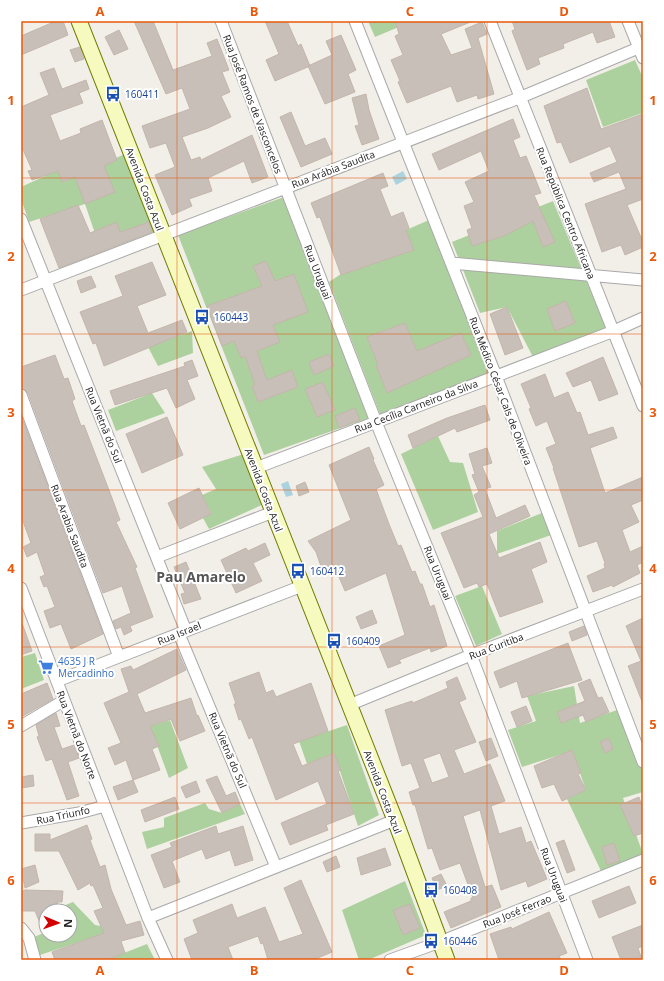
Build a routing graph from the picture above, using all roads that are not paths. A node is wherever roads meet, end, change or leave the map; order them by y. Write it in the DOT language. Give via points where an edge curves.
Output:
graph roads {
  1 [pos="79,21"];
  2 [pos="220,21"];
  3 [pos="355,21"];
  4 [pos="490,21"];
  5 [pos="628,21"];
  6 [pos="641,47"];
  7 [pos="643,58"];
  8 [pos="519,98"];
  9 [pos="404,142"];
  10 [pos="286,188"];
  11 [pos="21,219"];
  12 [pos="163,235"];
  13 [pos="451,263"];
  14 [pos="591,275"];
  15 [pos="45,280"];
  16 [pos="643,280"];
  17 [pos="21,290"];
  18 [pos="643,318"];
  19 [pos="614,330"];
  20 [pos="496,376"];
  21 [pos="21,396"];
  22 [pos="643,406"];
  23 [pos="376,422"];
  24 [pos="256,468"];
  25 [pos="273,512"];
  26 [pos="157,556"];
  27 [pos="302,586"];
  28 [pos="21,588"];
  29 [pos="643,589"];
  30 [pos="586,611"];
  31 [pos="182,632"];
  32 [pos="471,655"];
  33 [pos="120,657"];
  34 [pos="57,681"];
  35 [pos="64,701"];
  36 [pos="349,705"];
  37 [pos="21,726"];
  38 [pos="643,762"];
  39 [pos="107,810"];
  40 [pos="395,820"];
  41 [pos="21,822"];
  42 [pos="643,860"];
  43 [pos="276,867"];
  44 [pos="561,893"];
  45 [pos="148,918"];
  46 [pos="21,928"];
  47 [pos="440,942"];
  48 [pos="35,960"];
  49 [pos="168,960"];
  50 [pos="390,960"];
  51 [pos="447,960"];
  52 [pos="587,960"];
  1 -- 12 [label="street, Avenida Costa Azul"];
  2 -- 10 [label="street, Rua José Ramos de Vasconcelos"];
  3 -- 9 [label="street, Rua Médico César Cals de Oliveira"];
  4 -- 8 [label="street, Rua República Centro Africana"];
  5 -- 6 [label="street"];
  6 -- 7 [label="street"];
  6 -- 8 [label="street, Rua Arábia Saudita"];
  8 -- 9 [label="street, Rua Arábia Saudita"];
  8 -- 14 [label="street, Rua República Centro Africana"];
  9 -- 10 [label="street, Rua Arábia Saudita"];
  9 -- 13 [label="street, Rua Médico César Cals de Oliveira"];
  10 -- 12 [label="street, Rua Arábia Saudita"];
  10 -- 23 [label="street, Rua Uruguai"];
  11 -- 15 [label="street, Rua Vietnã do Sul"];
  12 -- 15 [label="street, Rua Arábia Saudita"];
  12 -- 24 [label="street, Avenida Costa Azul"];
  13 -- 14 [label="street"];
  13 -- 20 [label="street, Rua Médico César Cals de Oliveira"];
  14 -- 16 [label="street"];
  14 -- 19 [label="street, Rua República Centro Africana"];
  15 -- 17 [label="street, Rua Arábia Saudita"];
  15 -- 26 [label="street, Rua Vietnã do Sul"];
  18 -- 19 [label="street, Rua Cecília Carneiro da Silva"];
  19 -- 20 [label="street, Rua Cecília Carneiro da Silva"];
  19 -- 22 [label="street, Rua República Centro Africana"];
  20 -- 23 [label="street, Rua Cecília Carneiro da Silva"];
  20 -- 30 [label="street, Rua Médico César Cals de Oliveira"];
  21 -- 33 [label="street, Rua Arabia Saudita"];
  23 -- 24 [label="street, Rua Cecília Carneiro da Silva"];
  23 -- 32 [label="street, Rua Uruguai"];
  24 -- 25 [label="street, Avenida Costa Azul"];
  25 -- 26 [label="street"];
  25 -- 27 [label="street, Avenida Costa Azul"];
  26 -- 31 [label="street, Rua Vietnã do Sul"];
  27 -- 31 [label="street, Rua Israel"];
  27 -- 36 [label="street, Avenida Costa Azul"];
  28 -- 34 [label="street, Rua Vietnã do Norte"];
  29 -- 30 [label="street, Rua Curitiba"];
  30 -- 32 [label="street, Rua Curitiba"];
  30 -- 38 [label="street, Rua Médico César Cals de Oliveira"];
  31 -- 33 [label="street, Rua Israel"];
  31 -- 43 [label="street, Rua Vietnã do Sul"];
  32 -- 36 [label="street, Rua Curitiba"];
  32 -- 44 [label="street, Rua Uruguai"];
  33 -- 34 [label="street, Rua Israel"];
  34 -- 35 [label="street, Rua Vietnã do Norte"];
  35 -- 37 [label="street"];
  35 -- 39 [label="street, Rua Vietnã do Norte"];
  36 -- 40 [label="street, Avenida Costa Azul"];
  39 -- 41 [label="street, Rua Triunfo"];
  39 -- 45 [label="street, Rua Vietnã do Norte"];
  40 -- 43 [label="street"];
  40 -- 47 [label="street, Avenida Costa Azul"];
  42 -- 44 [label="street, Rua José Ferrao"];
  43 -- 45 [label="street"];
  44 -- 47 [label="street, Rua José Ferrao"];
  44 -- 52 [label="street, Rua Uruguai"];
  45 -- 49 [label="street, Rua Vietnã do Norte"];
  46 -- 48 [label="street" via="29,938"];
  47 -- 50 [label="street, Rua José Ferrao"];
  47 -- 51 [label="street, Avenida Costa Azul"];
}
